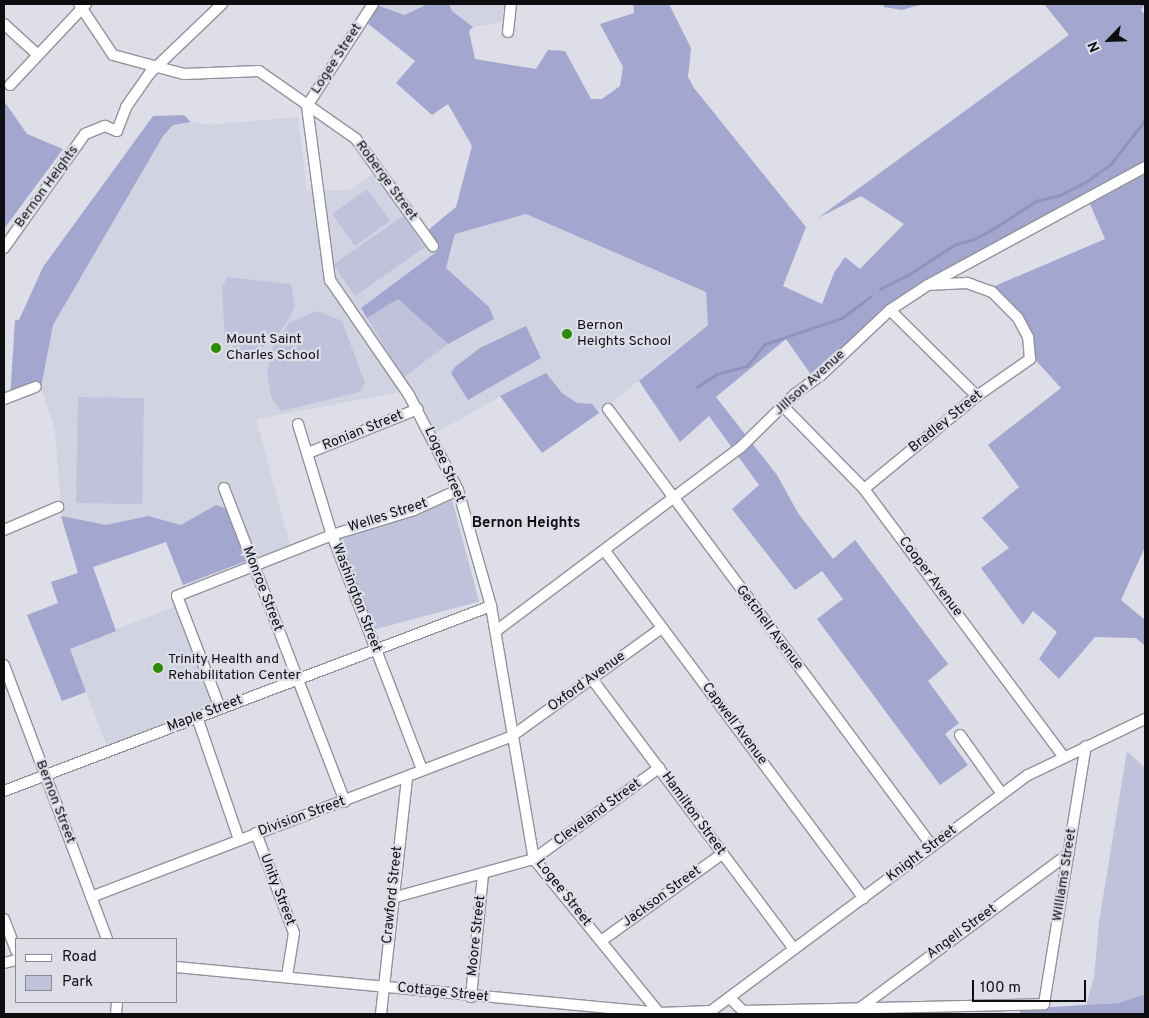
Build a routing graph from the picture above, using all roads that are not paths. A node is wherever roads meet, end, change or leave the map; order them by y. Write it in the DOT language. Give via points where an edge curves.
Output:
graph roads {
  1 [pos="222,4"];
  2 [pos="372,4"];
  3 [pos="82,5"];
  4 [pos="513,5"];
  5 [pos="4,24"];
  6 [pos="508,32"];
  7 [pos="38,54"];
  8 [pos="159,67"];
  9 [pos="10,85"];
  10 [pos="307,106"];
  11 [pos="1145,167"];
  12 [pos="433,246"];
  13 [pos="4,248"];
  14 [pos="928,285"];
  15 [pos="890,310"];
  16 [pos="36,388"];
  17 [pos="977,396"];
  18 [pos="4,399"];
  19 [pos="783,406"];
  20 [pos="418,409"];
  21 [pos="608,409"];
  22 [pos="298,424"];
  23 [pos="308,454"];
  24 [pos="224,488"];
  25 [pos="864,489"];
  26 [pos="458,490"];
  27 [pos="673,499"];
  28 [pos="58,508"];
  29 [pos="4,530"];
  30 [pos="332,535"];
  31 [pos="605,551"];
  32 [pos="253,566"];
  33 [pos="491,606"];
  34 [pos="662,628"];
  35 [pos="496,631"];
  36 [pos="375,649"];
  37 [pos="4,665"];
  38 [pos="297,680"];
  39 [pos="592,680"];
  40 [pos="220,708"];
  41 [pos="197,717"];
  42 [pos="1145,718"];
  43 [pos="960,735"];
  44 [pos="512,736"];
  45 [pos="1086,746"];
  46 [pos="1064,756"];
  47 [pos="658,768"];
  48 [pos="422,770"];
  49 [pos="45,774"];
  50 [pos="407,776"];
  51 [pos="4,791"];
  52 [pos="1002,794"];
  53 [pos="345,801"];
  54 [pos="256,833"];
  55 [pos="239,840"];
  56 [pos="932,846"];
  57 [pos="722,854"];
  58 [pos="1068,854"];
  59 [pos="534,859"];
  60 [pos="483,875"];
  61 [pos="91,897"];
  62 [pos="392,898"];
  63 [pos="864,898"];
  64 [pos="4,919"];
  65 [pos="107,938"];
  66 [pos="601,941"];
  67 [pos="15,949"];
  68 [pos="794,949"];
  69 [pos="178,967"];
  70 [pos="286,976"];
  71 [pos="384,987"];
  72 [pos="471,997"];
  73 [pos="730,998"];
  74 [pos="1018,1010"];
  75 [pos="711,1011"];
  76 [pos="855,1011"];
  77 [pos="808,1013"];
  78 [pos="380,1014"];
  79 [pos="660,1014"];
  1 -- 8 [label="street"];
  2 -- 10 [label="street, Logee Street"];
  3 -- 7 [label="street"];
  3 -- 8 [label="street, Roberge Street" via="113,54"];
  4 -- 6 [label="street"];
  5 -- 7 [label="street"];
  7 -- 9 [label="street"];
  8 -- 10 [label="street, Roberge Street" via="184,74 259,71"];
  8 -- 13 [label="street, Bernon Heights" via="150,73 126,107 117,131 105,126 85,134"];
  10 -- 12 [label="street, Roberge Street" via="356,139"];
  10 -- 20 [label="street, Logee Street" via="330,280"];
  11 -- 14 [label="street, Jillson Avenue"];
  14 -- 15 [label="street, Jillson Avenue"];
  14 -- 17 [label="street, Bradley Street" via="967,283 992,292 1018,318 1028,337 1030,359"];
  15 -- 17 [label="street"];
  15 -- 19 [label="street, Jillson Avenue"];
  16 -- 18 [label="street"];
  17 -- 25 [label="street, Bradley Street"];
  19 -- 25 [label="street, Cooper Avenue"];
  19 -- 27 [label="street, Jillson Avenue" via="741,447"];
  20 -- 23 [label="street, Ronian Street"];
  20 -- 26 [label="street, Logee Street"];
  21 -- 27 [label="street, Getchell Avenue"];
  22 -- 23 [label="street, Washington Street"];
  23 -- 30 [label="street, Washington Street"];
  24 -- 32 [label="street, Monroe Street"];
  25 -- 46 [label="street, Cooper Avenue"];
  26 -- 30 [label="street, Welles Street" via="414,510"];
  26 -- 33 [label="street, Logee Street"];
  27 -- 31 [label="street, Jillson Avenue"];
  27 -- 56 [label="street, Getchell Avenue"];
  28 -- 29 [label="street"];
  30 -- 32 [label="street, Welles Street"];
  30 -- 36 [label="street, Washington Street"];
  31 -- 34 [label="street, Capwell Avenue"];
  31 -- 35 [label="street, Jillson Avenue"];
  32 -- 38 [label="street, Monroe Street"];
  32 -- 40 [label="street, Welles Street" via="177,596"];
  33 -- 35 [label="street, Logee Street"];
  33 -- 36 [label="street, Maple Street"];
  34 -- 39 [label="street, Oxford Avenue"];
  34 -- 63 [label="street, Capwell Avenue"];
  35 -- 44 [label="street, Logee Street"];
  36 -- 38 [label="street, Maple Street"];
  36 -- 48 [label="street, Washington Street"];
  37 -- 49 [label="street, Bernon Street"];
  38 -- 40 [label="street, Maple Street"];
  38 -- 53 [label="street, Monroe Street"];
  39 -- 44 [label="street, Oxford Avenue"];
  39 -- 47 [label="street, Hamilton Street"];
  40 -- 41 [label="street, Maple Street"];
  41 -- 49 [label="street, Maple Street"];
  41 -- 55 [label="street"];
  42 -- 45 [label="street, Knight Street"];
  43 -- 52 [label="street"];
  44 -- 48 [label="street, Division Street"];
  44 -- 59 [label="street, Logee Street"];
  45 -- 46 [label="street, Knight Street"];
  45 -- 58 [label="street, Williams Street"];
  46 -- 52 [label="street, Knight Street" via="1028,775"];
  47 -- 57 [label="street, Hamilton Street"];
  47 -- 59 [label="street, Cleveland Street"];
  48 -- 50 [label="street, Division Street"];
  49 -- 51 [label="street, Maple Street"];
  49 -- 61 [label="street, Bernon Street"];
  50 -- 53 [label="street, Division Street"];
  50 -- 62 [label="street, Crawford Street"];
  52 -- 56 [label="street, Knight Street"];
  53 -- 54 [label="street, Division Street"];
  54 -- 55 [label="street, Division Street"];
  54 -- 70 [label="street, Unity Street" via="294,933"];
  55 -- 61 [label="street, Division Street"];
  56 -- 63 [label="street, Knight Street"];
  57 -- 66 [label="street, Jackson Street"];
  57 -- 68 [label="street, Hamilton Street"];
  58 -- 74 [label="street, Williams Street" via="1044,1004"];
  58 -- 76 [label="street, Angell Street"];
  59 -- 60 [label="street, Cleveland Street"];
  59 -- 66 [label="street, Logee Street"];
  60 -- 62 [label="street, Cleveland Street"];
  60 -- 72 [label="street, Moore Street"];
  61 -- 65 [label="street, Bernon Street"];
  62 -- 71 [label="street, Crawford Street"];
  63 -- 68 [label="street, Knight Street"];
  64 -- 67 [label="street"];
  66 -- 79 [label="street, Logee Street"];
  68 -- 73 [label="street, Knight Street"];
  69 -- 70 [label="street, Cottage Street"];
  70 -- 71 [label="street, Cottage Street"];
  71 -- 72 [label="street, Cottage Street"];
  71 -- 78 [label="street, Crawford Street"];
  72 -- 79 [label="street, Cottage Street"];
  73 -- 75 [label="street, Knight Street"];
  73 -- 77 [label="street" via="743,1011"];
  74 -- 76 [label="street"];
  75 -- 79 [label="street, Cottage Street"];
  76 -- 77 [label="street"];
}
